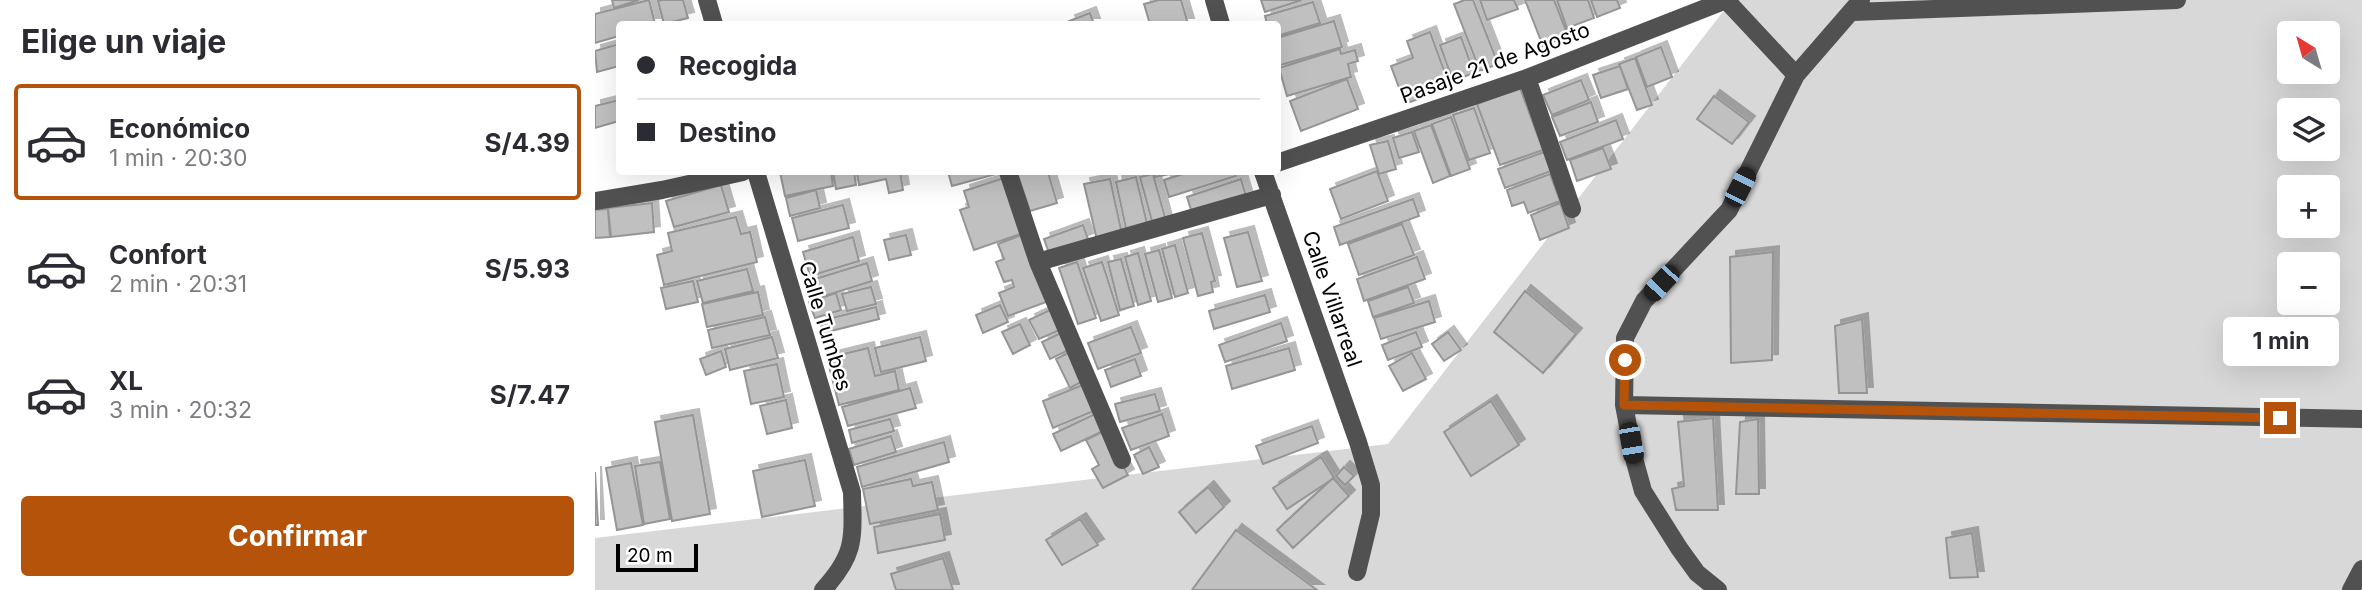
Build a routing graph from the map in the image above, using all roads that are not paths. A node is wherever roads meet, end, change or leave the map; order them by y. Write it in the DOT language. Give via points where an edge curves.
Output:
graph roads {
  1 [pos="707,0"];
  2 [pos="1214,0"];
  3 [pos="1726,0"];
  4 [pos="2177,0"];
  5 [pos="1857,6"];
  6 [pos="713,21"];
  7 [pos="1219,21"];
  8 [pos="1796,75"];
  9 [pos="1527,78"];
  10 [pos="1281,162"];
  11 [pos="730,175"];
  12 [pos="757,175"];
  13 [pos="1009,175"];
  14 [pos="1264,175"];
  15 [pos="1272,195"];
  16 [pos="595,201"];
  17 [pos="1572,209"];
  18 [pos="1038,262"];
  19 [pos="1624,405"];
  20 [pos="2362,419"];
  21 [pos="1122,460"];
  22 [pos="2362,569"];
  23 [pos="1357,572"];
  24 [pos="823,590"];
  25 [pos="1718,590"];
  26 [pos="2351,590"];
  1 -- 6 [label="street"];
  2 -- 7 [label="street"];
  3 -- 8 [label="street"];
  3 -- 9 [label="street, Pasaje 21 de Agosto"];
  4 -- 5 [label="street"];
  5 -- 8 [label="street"];
  8 -- 19 [label="street" via="1729,210 1639,310 1625,338"];
  9 -- 10 [label="street, Pasaje 21 de Agosto"];
  9 -- 17 [label="street"];
  11 -- 16 [label="street"];
  12 -- 24 [label="street, Calle Tumbes" via="852,492 853,537 848,558"];
  13 -- 18 [label="street"];
  14 -- 15 [label="street, Calle Villarreal"];
  15 -- 18 [label="street"];
  15 -- 23 [label="street, Calle Villarreal" via="1371,485 1371,514"];
  18 -- 21 [label="street"];
  19 -- 20 [label="street"];
  19 -- 25 [label="street" via="1643,491 1697,573"];
  22 -- 26 [label="street"];
}
